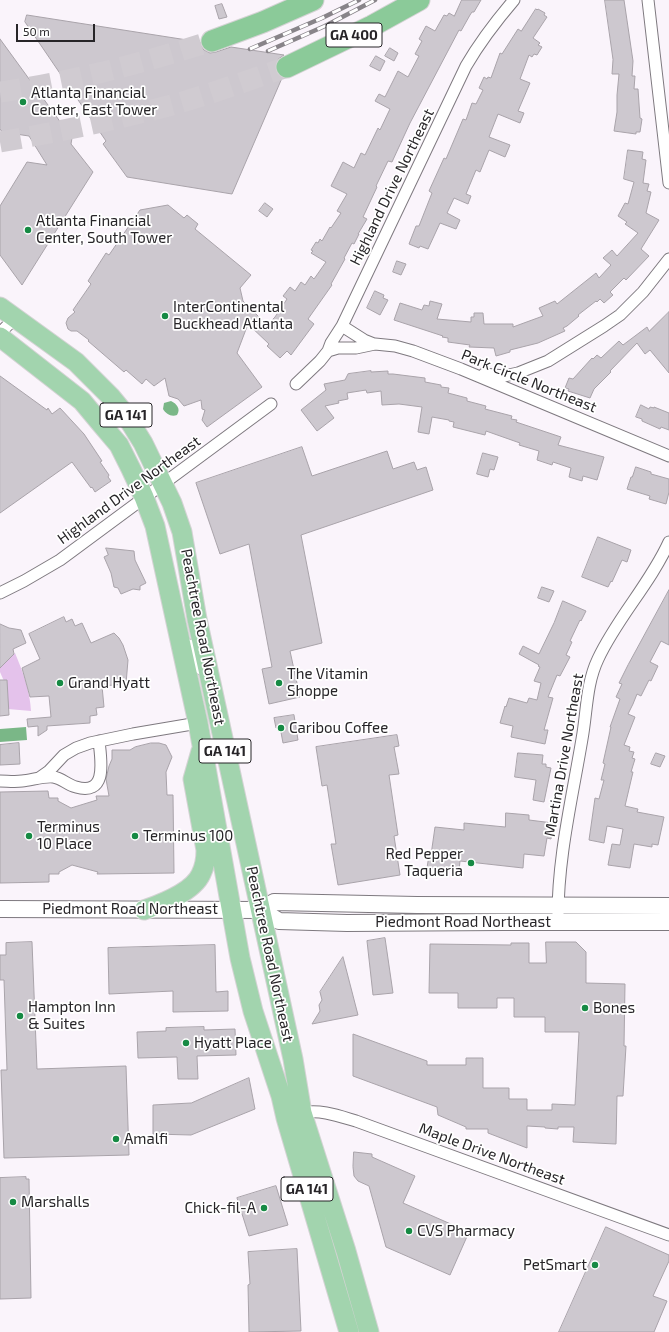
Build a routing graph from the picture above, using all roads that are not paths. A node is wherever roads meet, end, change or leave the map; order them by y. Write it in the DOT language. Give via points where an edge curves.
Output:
graph roads {
  1 [pos="313,0"];
  2 [pos="419,0"];
  3 [pos="514,0"];
  4 [pos="648,0"];
  5 [pos="212,41"];
  6 [pos="287,66"];
  7 [pos="669,183"];
  8 [pos="669,259"];
  9 [pos="0,307"];
  10 [pos="15,318"];
  11 [pos="342,326"];
  12 [pos="0,333"];
  13 [pos="0,337"];
  14 [pos="375,344"];
  15 [pos="328,351"];
  16 [pos="461,369"];
  17 [pos="296,384"];
  18 [pos="271,404"];
  19 [pos="669,456"];
  20 [pos="163,483"];
  21 [pos="144,497"];
  22 [pos="669,542"];
  23 [pos="0,593"];
  24 [pos="171,596"];
  25 [pos="208,667"];
  26 [pos="198,723"];
  27 [pos="99,741"];
  28 [pos="202,746"];
  29 [pos="39,778"];
  30 [pos="0,781"];
  31 [pos="558,905"];
  32 [pos="669,906"];
  33 [pos="0,909"];
  34 [pos="232,909"];
  35 [pos="144,910"];
  36 [pos="260,910"];
  37 [pos="558,922"];
  38 [pos="669,922"];
  39 [pos="302,1113"];
  40 [pos="669,1235"];
  41 [pos="350,1332"];
  42 [pos="369,1332"];
  1 -- 5 [label="highway"];
  2 -- 6 [label="highway, GA 400" via="372,26"];
  3 -- 11 [label="street, Highland Drive Northeast" via="479,44 466,66"];
  4 -- 7 [label="street"];
  8 -- 16 [label="street" via="643,292 620,315 548,361 504,376 491,376"];
  9 -- 10 [label="highway, Peachtree Road Northeast / GA 141"];
  10 -- 12 [label="street"];
  10 -- 20 [label="highway, Peachtree Road Northeast / GA 141" via="76,362 111,397 143,443"];
  11 -- 14 [label="street, Park Circle Northeast"];
  11 -- 15 [label="street, Highland Drive Northeast"];
  13 -- 21 [label="highway, Peachtree Road Northeast / GA 141" via="82,401 119,446"];
  14 -- 15 [label="street, Park Circle Northeast"];
  14 -- 16 [label="street, Park Circle Northeast" via="413,351"];
  15 -- 17 [label="street, Highland Drive Northeast"];
  16 -- 19 [label="street, Park Circle Northeast"];
  18 -- 20 [label="street, Highland Drive Northeast"];
  20 -- 21 [label="street, Highland Drive Northeast"];
  20 -- 25 [label="highway, Peachtree Road Northeast / GA 141" via="182,532"];
  21 -- 23 [label="street, Highland Drive Northeast" via="60,560"];
  21 -- 24 [label="highway, Peachtree Road Northeast / GA 141" via="155,526"];
  22 -- 31 [label="street, Martina Drive Northeast" via="645,586 611,635 591,677 563,853"];
  24 -- 25 [label="street" via="196,665 201,669"];
  24 -- 26 [label="highway, Peachtree Road Northeast / GA 141"];
  25 -- 36 [label="highway, Peachtree Road Northeast / GA 141"];
  26 -- 27 [label="street"];
  26 -- 28 [label="highway, Peachtree Road Northeast / GA 141"];
  27 -- 29 [label="street" via="76,748 64,755"];
  27 -- 29 [label="street" via="102,767 96,784 83,788 74,787 59,778"];
  28 -- 34 [label="highway, Peachtree Road Northeast / GA 141"];
  28 -- 35 [label="highway" via="193,778 206,860 201,874 191,886 162,904"];
  29 -- 30 [label="street"];
  31 -- 32 [label="main road, Piedmont Road Northeast"];
  31 -- 36 [label="main road, Piedmont Road Northeast" via="274,902"];
  31 -- 37 [label="street, Martina Drive Northeast"];
  33 -- 35 [label="main road, Piedmont Road Northeast"];
  34 -- 35 [label="main road, Piedmont Road Northeast"];
  34 -- 36 [label="main road, Piedmont Road Northeast"];
  34 -- 41 [label="highway, Peachtree Road Northeast / GA 141" via="240,958 254,1011"];
  36 -- 37 [label="main road, Piedmont Road Northeast" via="279,921"];
  36 -- 39 [label="highway, Peachtree Road Northeast / GA 141"];
  37 -- 38 [label="main road, Piedmont Road Northeast"];
  39 -- 40 [label="street, Maple Drive Northeast" via="321,1112 356,1121"];
  39 -- 42 [label="highway, Peachtree Road Northeast / GA 141"];
}
